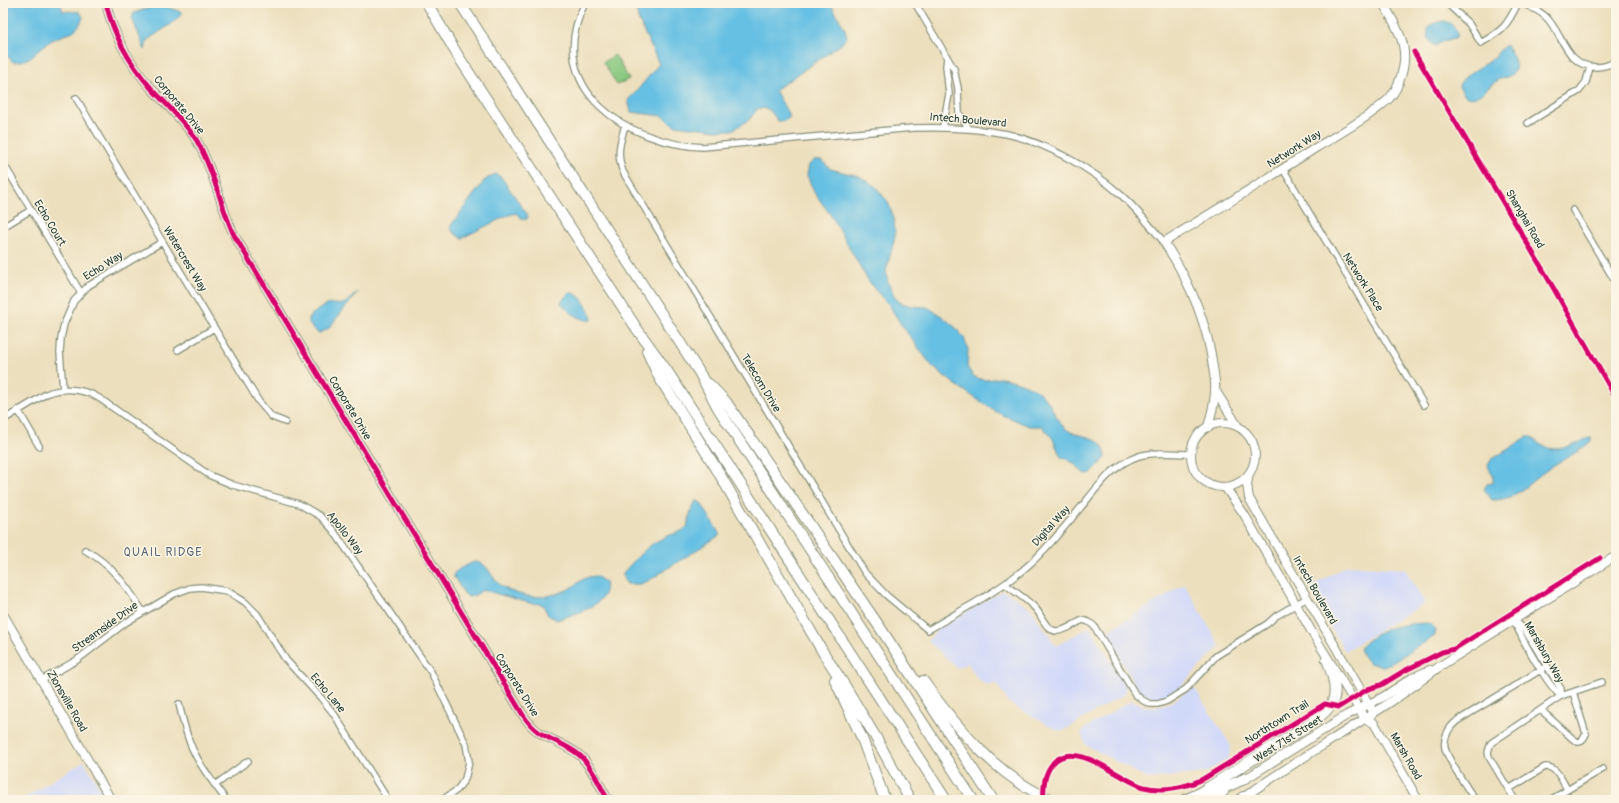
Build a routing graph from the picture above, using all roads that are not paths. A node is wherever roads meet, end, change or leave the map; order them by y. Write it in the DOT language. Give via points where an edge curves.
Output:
graph roads {
  1 [pos="106,3"];
  2 [pos="427,3"];
  3 [pos="460,3"];
  4 [pos="585,3"];
  5 [pos="915,3"];
  6 [pos="1383,3"];
  7 [pos="1447,3"];
  8 [pos="1518,3"];
  9 [pos="1522,3"];
  10 [pos="947,58"];
  11 [pos="1616,62"];
  12 [pos="1590,67"];
  13 [pos="76,98"];
  14 [pos="1528,123"];
  15 [pos="625,125"];
  16 [pos="943,128"];
  17 [pos="969,129"];
  18 [pos="3,163"];
  19 [pos="1283,169"];
  20 [pos="31,210"];
  21 [pos="1573,210"];
  22 [pos="3,227"];
  23 [pos="162,242"];
  24 [pos="1164,242"];
  25 [pos="1616,282"];
  26 [pos="80,293"];
  27 [pos="214,328"];
  28 [pos="636,329"];
  29 [pos="178,350"];
  30 [pos="699,372"];
  31 [pos="63,390"];
  32 [pos="1216,390"];
  33 [pos="1424,406"];
  34 [pos="18,410"];
  35 [pos="3,420"];
  36 [pos="285,422"];
  37 [pos="1237,425"];
  38 [pos="1208,427"];
  39 [pos="39,446"];
  40 [pos="1191,454"];
  41 [pos="1249,474"];
  42 [pos="1225,487"];
  43 [pos="85,550"];
  44 [pos="1616,557"];
  45 [pos="1005,584"];
  46 [pos="1307,598"];
  47 [pos="247,604"];
  48 [pos="1296,604"];
  49 [pos="144,612"];
  50 [pos="3,614"];
  51 [pos="1514,620"];
  52 [pos="881,629"];
  53 [pos="928,630"];
  54 [pos="824,654"];
  55 [pos="1327,659"];
  56 [pos="1440,666"];
  57 [pos="1547,666"];
  58 [pos="1541,670"];
  59 [pos="42,680"];
  60 [pos="1602,682"];
  61 [pos="1574,692"];
  62 [pos="1561,696"];
  63 [pos="179,704"];
  64 [pos="1369,704"];
  65 [pos="1359,709"];
  66 [pos="1541,710"];
  67 [pos="1374,713"];
  68 [pos="1365,719"];
  69 [pos="1374,723"];
  70 [pos="248,761"];
  71 [pos="1603,769"];
  72 [pos="1246,778"];
  73 [pos="215,785"];
  74 [pos="1509,789"];
  75 [pos="1567,789"];
  76 [pos="1242,799"];
  77 [pos="111,800"];
  78 [pos="226,800"];
  79 [pos="388,800"];
  80 [pos="442,800"];
  81 [pos="608,800"];
  82 [pos="885,800"];
  83 [pos="910,800"];
  84 [pos="946,800"];
  85 [pos="972,800"];
  86 [pos="993,800"];
  87 [pos="1051,800"];
  88 [pos="1185,800"];
  89 [pos="1198,800"];
  90 [pos="1212,800"];
  91 [pos="1418,800"];
  92 [pos="1475,800"];
  93 [pos="1515,800"];
  94 [pos="1550,800"];
  1 -- 81 [label="street, Corporate Drive" via="116,33 133,65 186,126 200,147 234,235 523,715 541,735 573,750 586,762"];
  2 -- 28 [label="highway" via="458,56"];
  3 -- 30 [label="highway"];
  4 -- 15 [label="street, Intech Boulevard" via="574,32 578,77 602,109"];
  5 -- 10 [label="street"];
  6 -- 19 [label="street, Network Way" via="1399,31 1404,49 1404,65 1395,91 1385,103"];
  7 -- 8 [label="street" via="1469,24 1481,43 1506,26"];
  9 -- 12 [label="street" via="1546,17 1570,55"];
  10 -- 16 [label="street" via="949,94"];
  10 -- 17 [label="street" via="954,69 959,113"];
  11 -- 12 [label="street" via="1606,66"];
  12 -- 14 [label="street" via="1586,82 1579,91"];
  13 -- 23 [label="street, Watercrest Way"];
  15 -- 16 [label="street, Intech Boulevard" via="664,141 703,147 913,128"];
  15 -- 53 [label="street, Telecom Drive" via="619,148 623,172 670,252 865,574"];
  16 -- 17 [label="street, Intech Boulevard"];
  17 -- 24 [label="street, Intech Boulevard" via="1024,140 1080,166 1121,195"];
  18 -- 20 [label="street, Echo Court"];
  19 -- 24 [label="street, Network Way"];
  19 -- 33 [label="street, Network Place"];
  20 -- 22 [label="street"];
  20 -- 26 [label="street, Echo Court"];
  21 -- 25 [label="street"];
  23 -- 26 [label="street, Echo Way"];
  23 -- 27 [label="street, Watercrest Way"];
  24 -- 32 [label="street, Intech Boulevard" via="1187,281 1201,316 1210,350"];
  26 -- 31 [label="street, Echo Way" via="68,313 61,338"];
  27 -- 29 [label="street"];
  27 -- 36 [label="street, Watercrest Way" via="262,407 272,417"];
  28 -- 54 [label="highway" via="659,377 716,468"];
  28 -- 84 [label="highway" via="667,371"];
  30 -- 52 [label="highway" via="726,402"];
  30 -- 85 [label="highway" via="718,408"];
  31 -- 34 [label="street, Apollo Way" via="46,394"];
  31 -- 80 [label="street, Apollo Way" via="83,391 98,398 197,468 220,480 299,504 324,520 431,672 467,747 467,773 456,790"];
  32 -- 37 [label="street, Intech Boulevard"];
  32 -- 38 [label="street, Intech Boulevard"];
  34 -- 35 [label="street, Apollo Way"];
  34 -- 39 [label="street"];
  37 -- 38 [label="street" via="1223,423"];
  37 -- 41 [label="street" via="1248,434 1255,448 1255,463"];
  38 -- 40 [label="street" via="1196,437"];
  40 -- 42 [label="street" via="1193,466 1200,477 1210,485"];
  40 -- 45 [label="street, Digital Way" via="1144,455 1121,465 1106,477 1037,557"];
  41 -- 42 [label="street" via="1239,483"];
  41 -- 46 [label="street, Intech Boulevard" via="1249,498"];
  42 -- 48 [label="street" via="1244,514"];
  43 -- 49 [label="street" via="119,576"];
  44 -- 51 [label="street, West 71st Street"];
  45 -- 48 [label="street" via="1036,609 1052,629 1062,630 1083,620 1089,622 1094,626 1135,694 1144,702 1155,704 1167,701 1186,689 1216,656"];
  45 -- 53 [label="street, Digital Way"];
  46 -- 48 [label="street"];
  46 -- 64 [label="street, Intech Boulevard"];
  47 -- 49 [label="street, Streamside Drive" via="226,591 201,587 174,594"];
  47 -- 79 [label="street, Echo Lane" via="258,614 288,662 329,707"];
  48 -- 55 [label="street"];
  49 -- 59 [label="street, Streamside Drive" via="125,623 77,660"];
  50 -- 59 [label="street, Zionsville Road"];
  51 -- 56 [label="street, West 71st Street"];
  51 -- 57 [label="street, Marshbury Way" via="1525,630"];
  51 -- 58 [label="street, Marshbury Way" via="1519,634"];
  52 -- 86 [label="highway"];
  52 -- 87 [label="highway" via="968,739 1007,773"];
  54 -- 82 [label="highway" via="861,736"];
  54 -- 83 [label="highway" via="875,736"];
  55 -- 65 [label="street"];
  55 -- 88 [label="highway" via="1334,696 1323,713 1294,734"];
  56 -- 64 [label="street, West 71st Street" via="1412,678"];
  56 -- 67 [label="street, West 71st Street"];
  57 -- 58 [label="street"];
  57 -- 62 [label="street, Marshbury Way" via="1562,689"];
  58 -- 62 [label="street, Marshbury Way" via="1556,693"];
  58 -- 92 [label="street" via="1457,721 1449,730 1444,742 1446,752"];
  59 -- 77 [label="street, Zionsville Road"];
  60 -- 61 [label="street"];
  61 -- 62 [label="street"];
  61 -- 66 [label="street" via="1586,734 1582,741 1573,739"];
  62 -- 66 [label="street"];
  63 -- 73 [label="street" via="192,747"];
  64 -- 65 [label="street, West 71st Street"];
  64 -- 67 [label="street, Intech Boulevard"];
  65 -- 68 [label="street"];
  65 -- 72 [label="street, West 71st Street"];
  66 -- 74 [label="street" via="1494,740 1488,747 1489,757"];
  67 -- 68 [label="street, West 71st Street"];
  67 -- 69 [label="street, Marsh Road"];
  68 -- 69 [label="street"];
  68 -- 76 [label="street, West 71st Street" via="1261,784"];
  69 -- 91 [label="street, Marsh Road"];
  70 -- 73 [label="street"];
  71 -- 75 [label="street"];
  72 -- 89 [label="highway"];
  72 -- 90 [label="street, West 71st Street"];
  73 -- 78 [label="street"];
  74 -- 75 [label="street" via="1550,766"];
  74 -- 93 [label="street"];
  75 -- 94 [label="street"];
}
